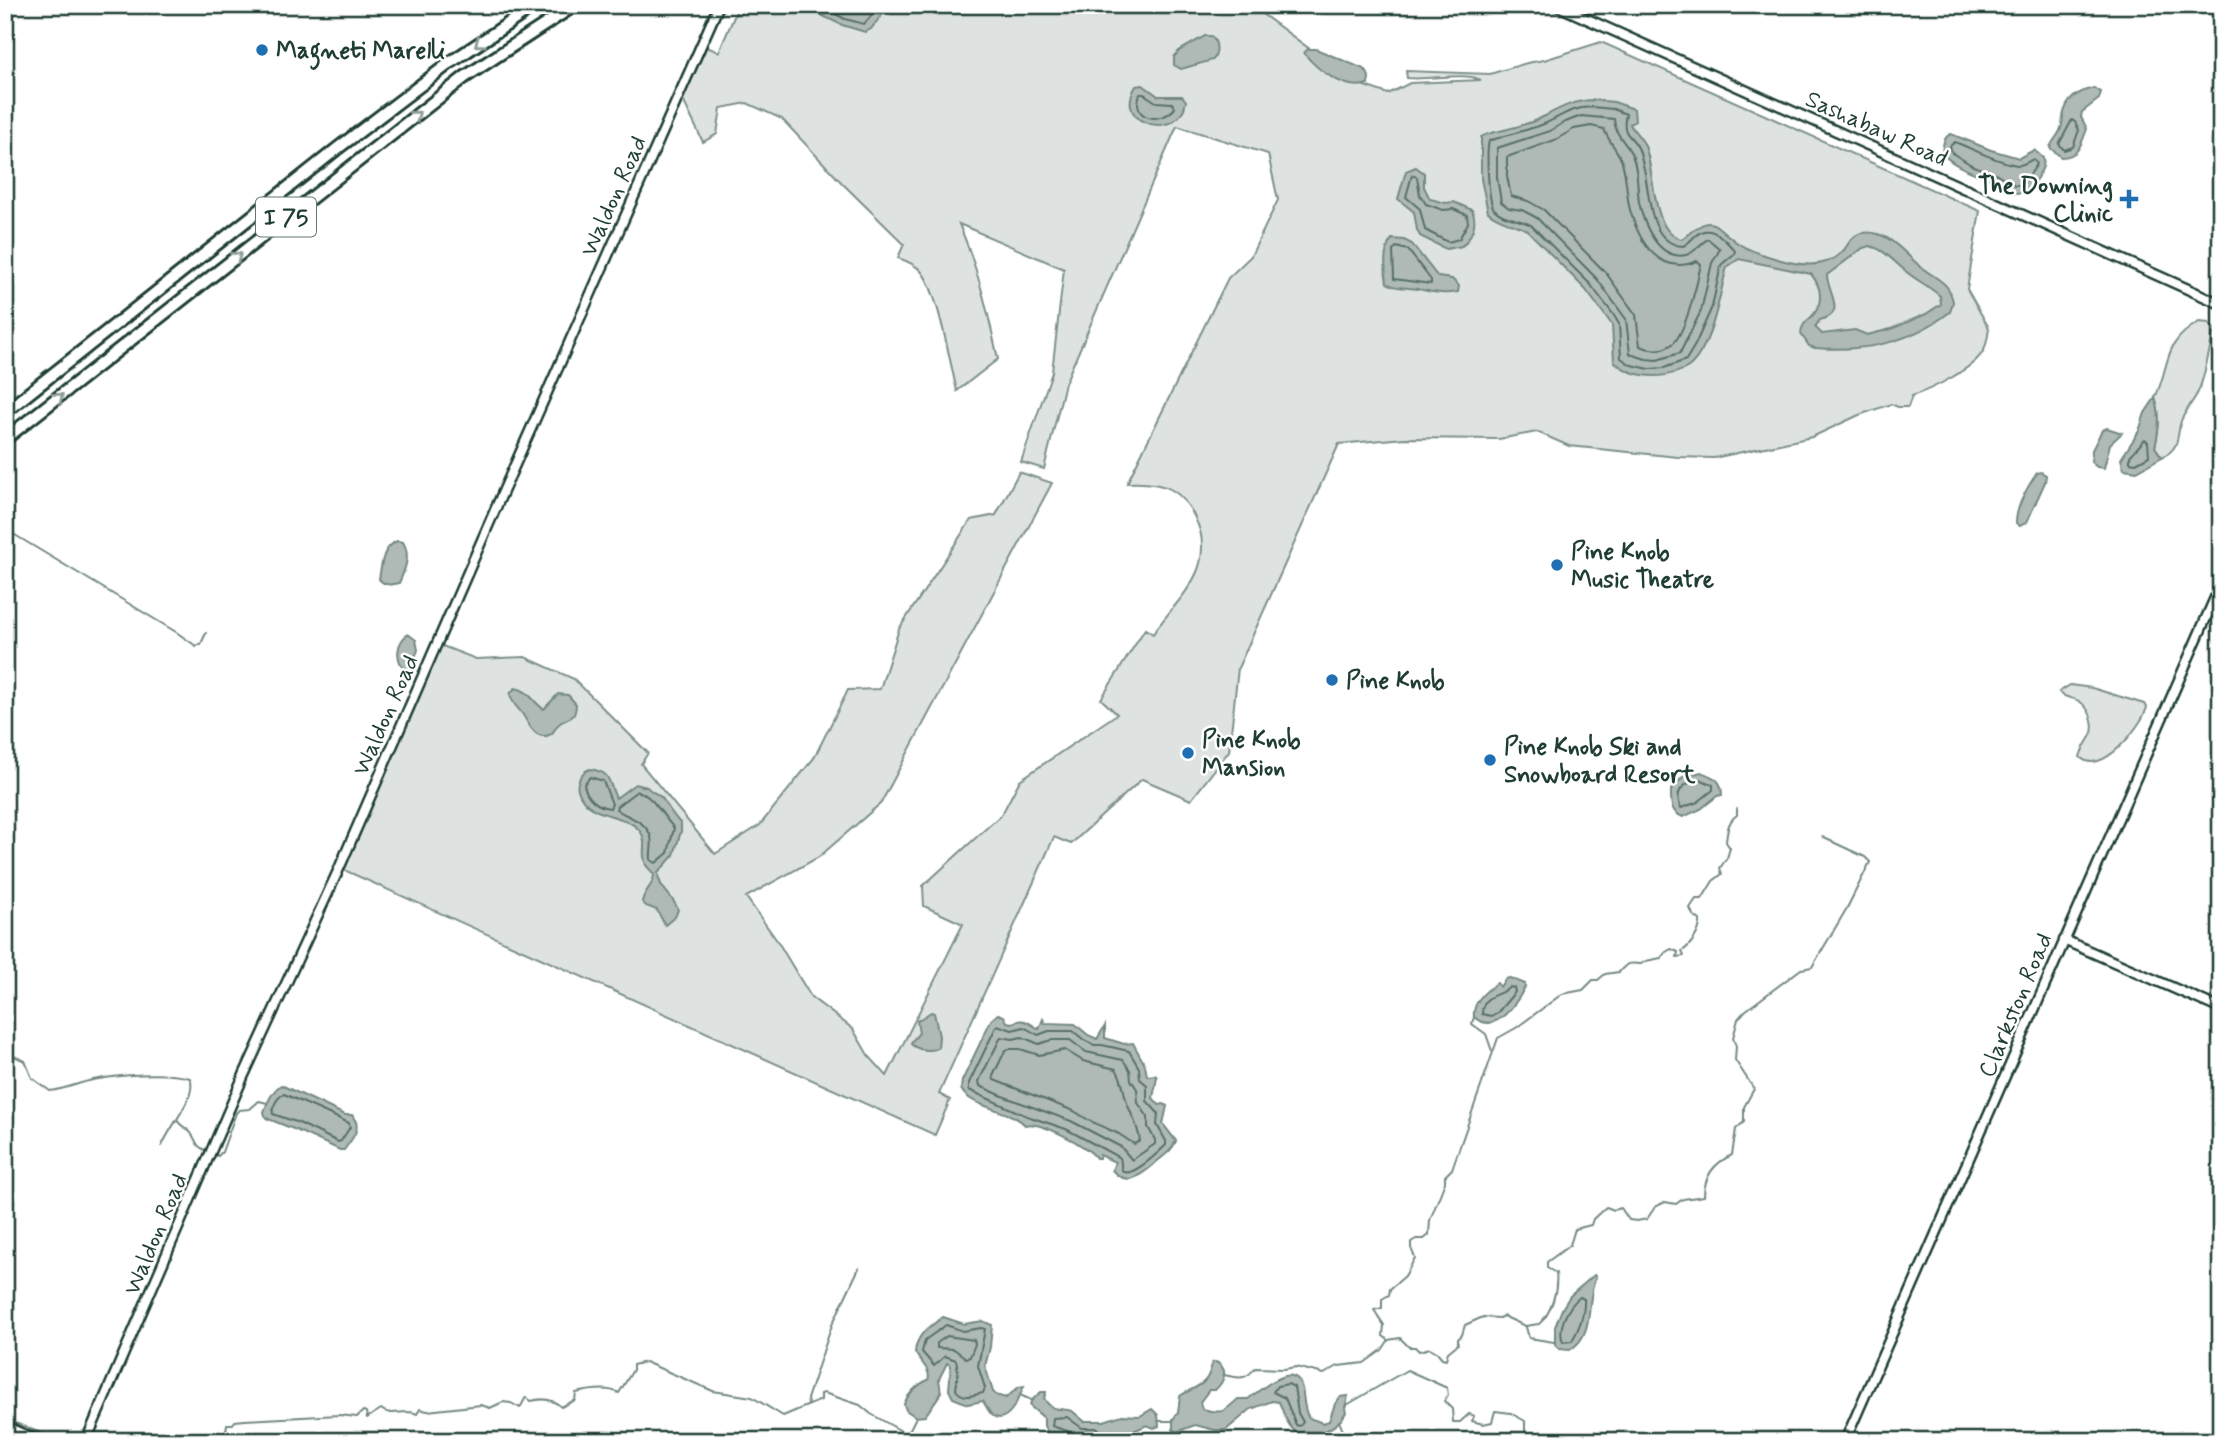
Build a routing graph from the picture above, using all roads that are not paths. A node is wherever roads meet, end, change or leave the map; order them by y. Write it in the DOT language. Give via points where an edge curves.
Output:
graph roads {
  1 [pos="536,5"];
  2 [pos="575,5"];
  3 [pos="719,5"];
  4 [pos="1556,5"];
  5 [pos="2221,304"];
  6 [pos="5,412"];
  7 [pos="5,439"];
  8 [pos="2221,584"];
  9 [pos="2064,940"];
  10 [pos="2221,1009"];
  11 [pos="5,1426"];
  12 [pos="38,1441"];
  13 [pos="86,1441"];
  14 [pos="1845,1441"];
  1 -- 6 [label="highway, I 75, one-way" via="451,62 338,148"];
  7 -- 2 [label="highway, I 75, one-way" via="447,91"];
  3 -- 13 [label="street, Waldon Road"];
  4 -- 5 [label="street, Sashabaw Road"];
  8 -- 9 [label="street, Clarkston Road"];
  9 -- 10 [label="street"];
  9 -- 14 [label="street, Clarkston Road"];
  11 -- 12 [label="street"];
}
